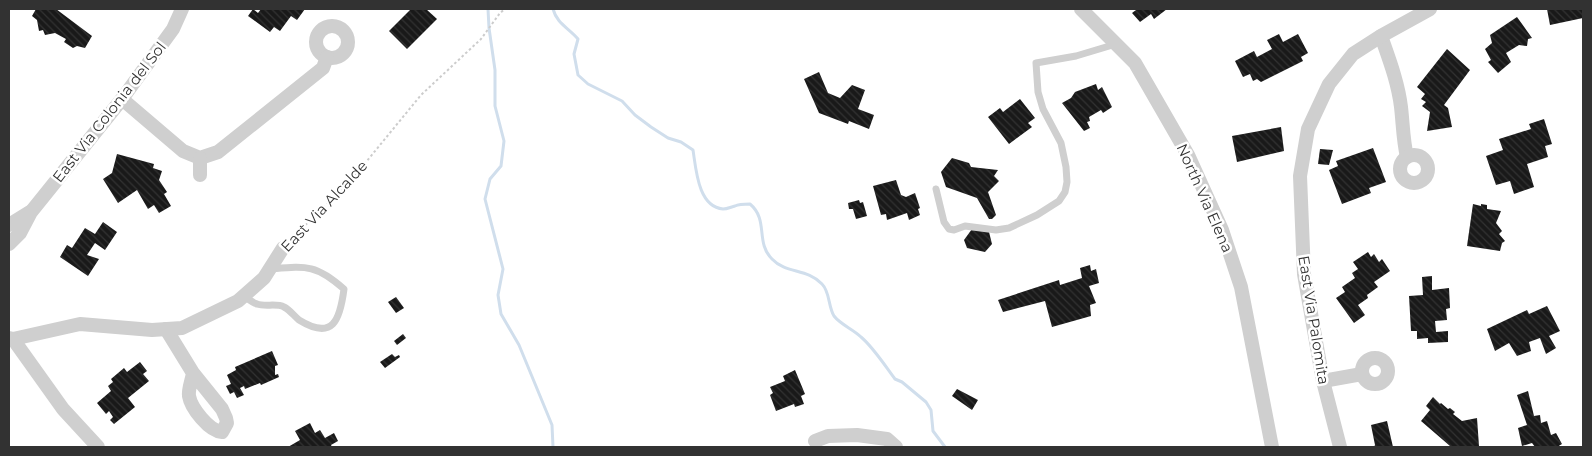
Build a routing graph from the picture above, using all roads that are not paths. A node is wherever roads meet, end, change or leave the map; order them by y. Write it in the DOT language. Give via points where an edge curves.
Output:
graph roads {
  1 [pos="182,9"];
  2 [pos="1081,9"];
  3 [pos="1430,9"];
  4 [pos="1381,36"];
  5 [pos="1116,44"];
  6 [pos="327,57"];
  7 [pos="122,99"];
  8 [pos="1407,157"];
  9 [pos="200,158"];
  10 [pos="200,175"];
  11 [pos="936,189"];
  12 [pos="31,212"];
  13 [pos="9,226"];
  14 [pos="9,244"];
  15 [pos="283,248"];
  16 [pos="270,269"];
  17 [pos="244,296"];
  18 [pos="166,329"];
  19 [pos="11,338"];
  20 [pos="193,373"];
  21 [pos="1362,374"];
  22 [pos="1322,381"];
  23 [pos="816,441"];
  24 [pos="98,447"];
  25 [pos="896,447"];
  26 [pos="1272,447"];
  27 [pos="1340,447"];
  1 -- 7 [label="street, East Via Colonia del Sol" via="172,29"];
  2 -- 5 [label="street, North Via Elena"];
  3 -- 4 [label="street, East Via Palomita"];
  4 -- 8 [label="street" via="1396,80"];
  4 -- 22 [label="street, East Via Palomita" via="1353,54 1329,84 1308,130 1301,166 1304,274"];
  5 -- 11 [label="lane" via="1036,63 1038,92 1061,144 1066,167 1065,192 1059,201 1009,228 996,230 965,226 954,230 944,222"];
  5 -- 26 [label="street, North Via Elena" via="1135,63 1188,155 1222,230 1240,287"];
  6 -- 9 [label="street" via="323,68 270,111 218,152"];
  7 -- 9 [label="street" via="184,150"];
  7 -- 12 [label="street, East Via Colonia del Sol"];
  9 -- 10 [label="street"];
  12 -- 13 [label="street, East Via Colonia del Sol"];
  12 -- 14 [label="street, East Via Colonia del Sol" via="20,234"];
  15 -- 16 [label="street, East Via Alcalde"];
  16 -- 17 [label="street, East Via Alcalde"];
  16 -- 17 [label="lane" via="304,266 328,275 344,289 342,308 335,323 328,328 314,328 284,306 257,304"];
  17 -- 18 [label="street, East Via Alcalde" via="182,328"];
  18 -- 19 [label="street, East Via Alcalde" via="80,324"];
  18 -- 20 [label="street"];
  19 -- 24 [label="street" via="63,409"];
  21 -- 22 [label="street"];
  22 -- 27 [label="street, East Via Palomita"];
  23 -- 25 [label="street" via="828,436 857,436 886,440"];
}
